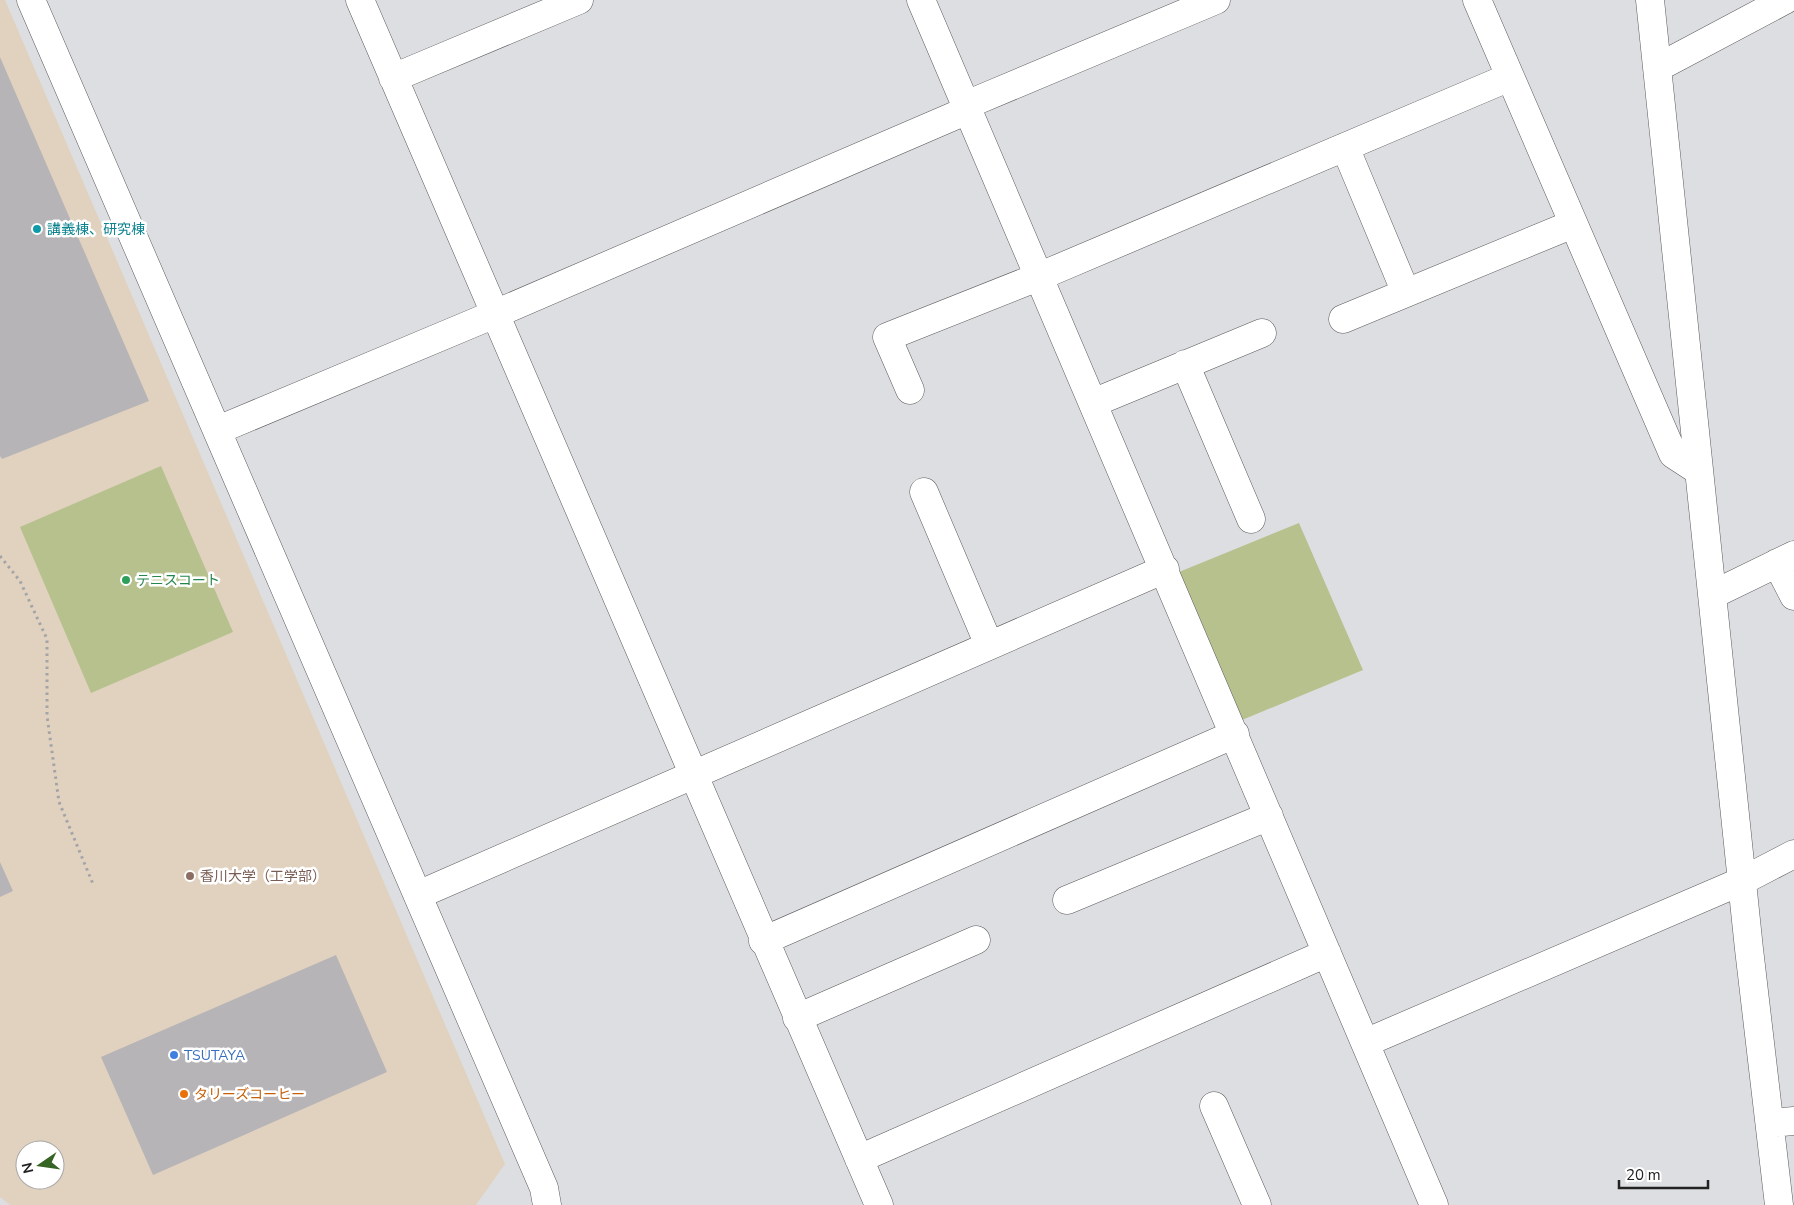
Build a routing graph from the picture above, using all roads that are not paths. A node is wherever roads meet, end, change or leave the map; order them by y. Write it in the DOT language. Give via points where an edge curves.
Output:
graph roads {
  1 [pos="31,0"];
  2 [pos="360,0"];
  3 [pos="580,0"];
  4 [pos="921,0"];
  5 [pos="1216,0"];
  6 [pos="1477,0"];
  7 [pos="1650,0"];
  8 [pos="1785,0"];
  9 [pos="1657,68"];
  10 [pos="1510,77"];
  11 [pos="393,78"];
  12 [pos="967,107"];
  13 [pos="1345,147"];
  14 [pos="1573,224"];
  15 [pos="1038,277"];
  16 [pos="1406,293"];
  17 [pos="495,314"];
  18 [pos="1343,319"];
  19 [pos="1262,333"];
  20 [pos="1185,364"];
  21 [pos="910,390"];
  22 [pos="1093,403"];
  23 [pos="218,430"];
  24 [pos="1699,471"];
  25 [pos="924,492"];
  26 [pos="1250,519"];
  27 [pos="1786,559"];
  28 [pos="1165,569"];
  29 [pos="1712,595"];
  30 [pos="1794,596"];
  31 [pos="989,645"];
  32 [pos="1235,734"];
  33 [pos="692,774"];
  34 [pos="1269,816"];
  35 [pos="1794,854"];
  36 [pos="1742,880"];
  37 [pos="418,895"];
  38 [pos="1067,900"];
  39 [pos="976,940"];
  40 [pos="763,941"];
  41 [pos="1328,952"];
  42 [pos="797,1018"];
  43 [pos="1365,1043"];
  44 [pos="1214,1106"];
  45 [pos="1782,1122"];
  46 [pos="859,1159"];
  47 [pos="547,1205"];
  48 [pos="879,1205"];
  49 [pos="1257,1205"];
  50 [pos="1434,1205"];
  51 [pos="1779,1205"];
  1 -- 23 [label="street"];
  2 -- 11 [label="street"];
  3 -- 11 [label="street"];
  4 -- 12 [label="street"];
  5 -- 12 [label="street"];
  6 -- 10 [label="street"];
  7 -- 9 [label="street"];
  8 -- 9 [label="street"];
  9 -- 24 [label="street"];
  10 -- 13 [label="street"];
  10 -- 14 [label="street"];
  11 -- 17 [label="street"];
  12 -- 15 [label="street"];
  12 -- 17 [label="street"];
  13 -- 15 [label="street"];
  13 -- 16 [label="street"];
  14 -- 16 [label="street"];
  14 -- 24 [label="street" via="1673,454"];
  15 -- 21 [label="street" via="887,337"];
  15 -- 22 [label="street"];
  16 -- 18 [label="street"];
  17 -- 23 [label="street"];
  17 -- 33 [label="street"];
  19 -- 20 [label="street"];
  20 -- 22 [label="street"];
  20 -- 26 [label="street"];
  22 -- 28 [label="street"];
  23 -- 37 [label="street"];
  24 -- 29 [label="street"];
  25 -- 31 [label="street"];
  27 -- 29 [label="street"];
  27 -- 30 [label="street"];
  28 -- 31 [label="street"];
  28 -- 32 [label="street"];
  29 -- 36 [label="street"];
  31 -- 33 [label="street"];
  32 -- 34 [label="street"];
  32 -- 40 [label="street"];
  33 -- 37 [label="street"];
  33 -- 40 [label="street"];
  34 -- 38 [label="street"];
  34 -- 41 [label="street"];
  35 -- 36 [label="street"];
  36 -- 43 [label="street"];
  36 -- 45 [label="street"];
  37 -- 47 [label="street" via="544,1188"];
  39 -- 42 [label="street"];
  40 -- 42 [label="street"];
  41 -- 43 [label="street"];
  41 -- 46 [label="street"];
  42 -- 46 [label="street"];
  43 -- 50 [label="street"];
  44 -- 49 [label="street"];
  45 -- 51 [label="street"];
  46 -- 48 [label="street"];
}
